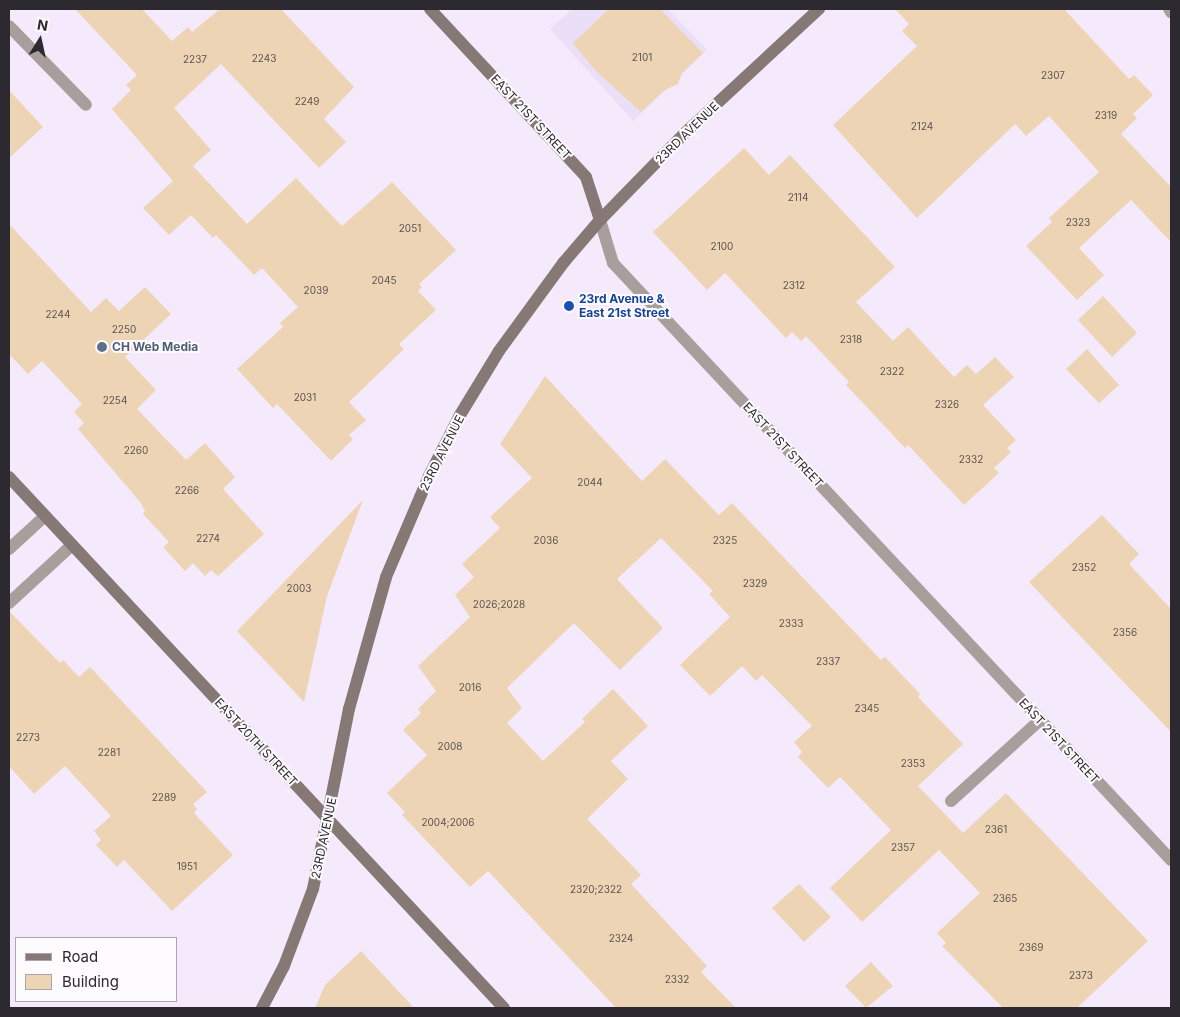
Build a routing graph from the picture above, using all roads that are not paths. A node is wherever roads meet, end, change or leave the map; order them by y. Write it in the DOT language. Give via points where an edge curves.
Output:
graph roads {
  1 [pos="430,9"];
  2 [pos="819,9"];
  3 [pos="1169,9"];
  4 [pos="1171,12"];
  5 [pos="9,26"];
  6 [pos="86,105"];
  7 [pos="600,220"];
  8 [pos="9,476"];
  9 [pos="45,516"];
  10 [pos="72,545"];
  11 [pos="9,548"];
  12 [pos="9,603"];
  13 [pos="1040,720"];
  14 [pos="951,801"];
  15 [pos="329,820"];
  16 [pos="1171,860"];
  17 [pos="262,1008"];
  18 [pos="504,1008"];
  1 -- 7 [label="street, EAST 21ST STREET" via="586,177"];
  2 -- 7 [label="street, 23RD AVENUE" via="685,133"];
  3 -- 4 [label="street"];
  5 -- 6 [label="street"];
  7 -- 13 [label="street, EAST 21ST STREET" via="613,263"];
  7 -- 15 [label="street, 23RD AVENUE" via="564,262 499,352 429,476 386,577 349,709"];
  8 -- 9 [label="street, EAST 20TH STREET"];
  9 -- 10 [label="street, EAST 20TH STREET"];
  9 -- 11 [label="street"];
  10 -- 12 [label="street"];
  10 -- 15 [label="street, EAST 20TH STREET"];
  13 -- 14 [label="street"];
  13 -- 16 [label="street, EAST 21ST STREET"];
  15 -- 17 [label="street, 23RD AVENUE" via="312,889 284,966"];
  15 -- 18 [label="street, EAST 20TH STREET"];
}
